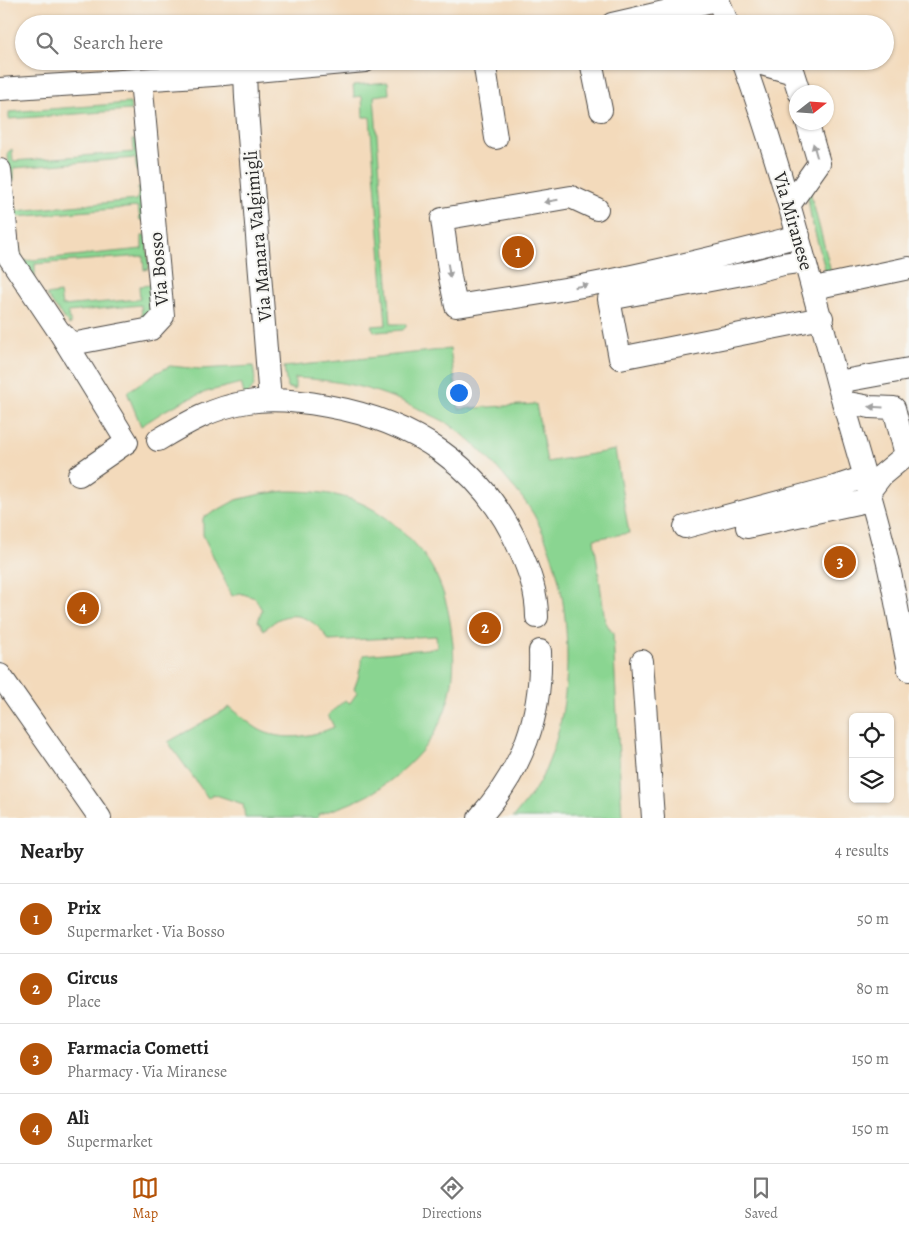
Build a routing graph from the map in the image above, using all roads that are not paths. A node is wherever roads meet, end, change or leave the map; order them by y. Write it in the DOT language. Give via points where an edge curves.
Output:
graph roads {
  1 [pos="717,0"];
  2 [pos="651,15"];
  3 [pos="724,15"];
  4 [pos="267,70"];
  5 [pos="485,70"];
  6 [pos="593,70"];
  7 [pos="746,70"];
  8 [pos="783,70"];
  9 [pos="245,72"];
  10 [pos="141,80"];
  11 [pos="797,85"];
  12 [pos="0,89"];
  13 [pos="600,110"];
  14 [pos="809,130"];
  15 [pos="496,138"];
  16 [pos="0,170"];
  17 [pos="790,204"];
  18 [pos="597,209"];
  19 [pos="798,236"];
  20 [pos="805,261"];
  21 [pos="909,268"];
  22 [pos="814,288"];
  23 [pos="822,318"];
  24 [pos="58,330"];
  25 [pos="909,369"];
  26 [pos="841,392"];
  27 [pos="270,400"];
  28 [pos="158,440"];
  29 [pos="79,475"];
  30 [pos="868,490"];
  31 [pos="686,527"];
  32 [pos="747,527"];
  33 [pos="903,604"];
  34 [pos="537,617"];
  35 [pos="540,651"];
  36 [pos="642,661"];
  37 [pos="909,670"];
  38 [pos="0,675"];
  39 [pos="100,818"];
  40 [pos="479,818"];
  41 [pos="654,818"];
  1 -- 2 [label="street"];
  1 -- 3 [label="street"];
  4 -- 9 [label="street"];
  5 -- 15 [label="street"];
  6 -- 13 [label="street"];
  7 -- 17 [label="street, Via Miranese"];
  8 -- 11 [label="street" via="793,73"];
  9 -- 10 [label="street"];
  9 -- 27 [label="street, Via Manara Valgimigli"];
  10 -- 12 [label="street"];
  10 -- 24 [label="street, Via Bosso" via="162,316 152,329 82,343 70,342"];
  17 -- 14 [label="street, one-way" via="819,163"];
  16 -- 24 [label="street, Via Bosso" via="9,257"];
  17 -- 19 [label="street, Via Miranese"];
  18 -- 19 [label="street, one-way" via="571,198 442,219 456,306 615,280"];
  19 -- 20 [label="street, Via Miranese"];
  20 -- 22 [label="street, Via Miranese"];
  20 -- 23 [label="street" via="609,299 620,358"];
  21 -- 22 [label="street"];
  22 -- 23 [label="street, Via Miranese"];
  23 -- 26 [label="street, Via Miranese"];
  24 -- 29 [label="street" via="127,442"];
  25 -- 26 [label="street"];
  26 -- 30 [label="street, Via Miranese"];
  30 -- 26 [label="street, one-way" via="906,455 894,408 870,407"];
  27 -- 28 [label="street" via="246,402 199,416"];
  27 -- 34 [label="street" via="308,403 366,414 405,429 461,467 489,496 516,541 531,576"];
  30 -- 31 [label="street" via="835,488"];
  30 -- 32 [label="street"];
  30 -- 33 [label="street, Via Miranese"];
  33 -- 37 [label="street, Via Miranese"];
  35 -- 40 [label="street" via="536,712 529,736 510,778"];
  36 -- 41 [label="street"];
  38 -- 39 [label="street"];
}
